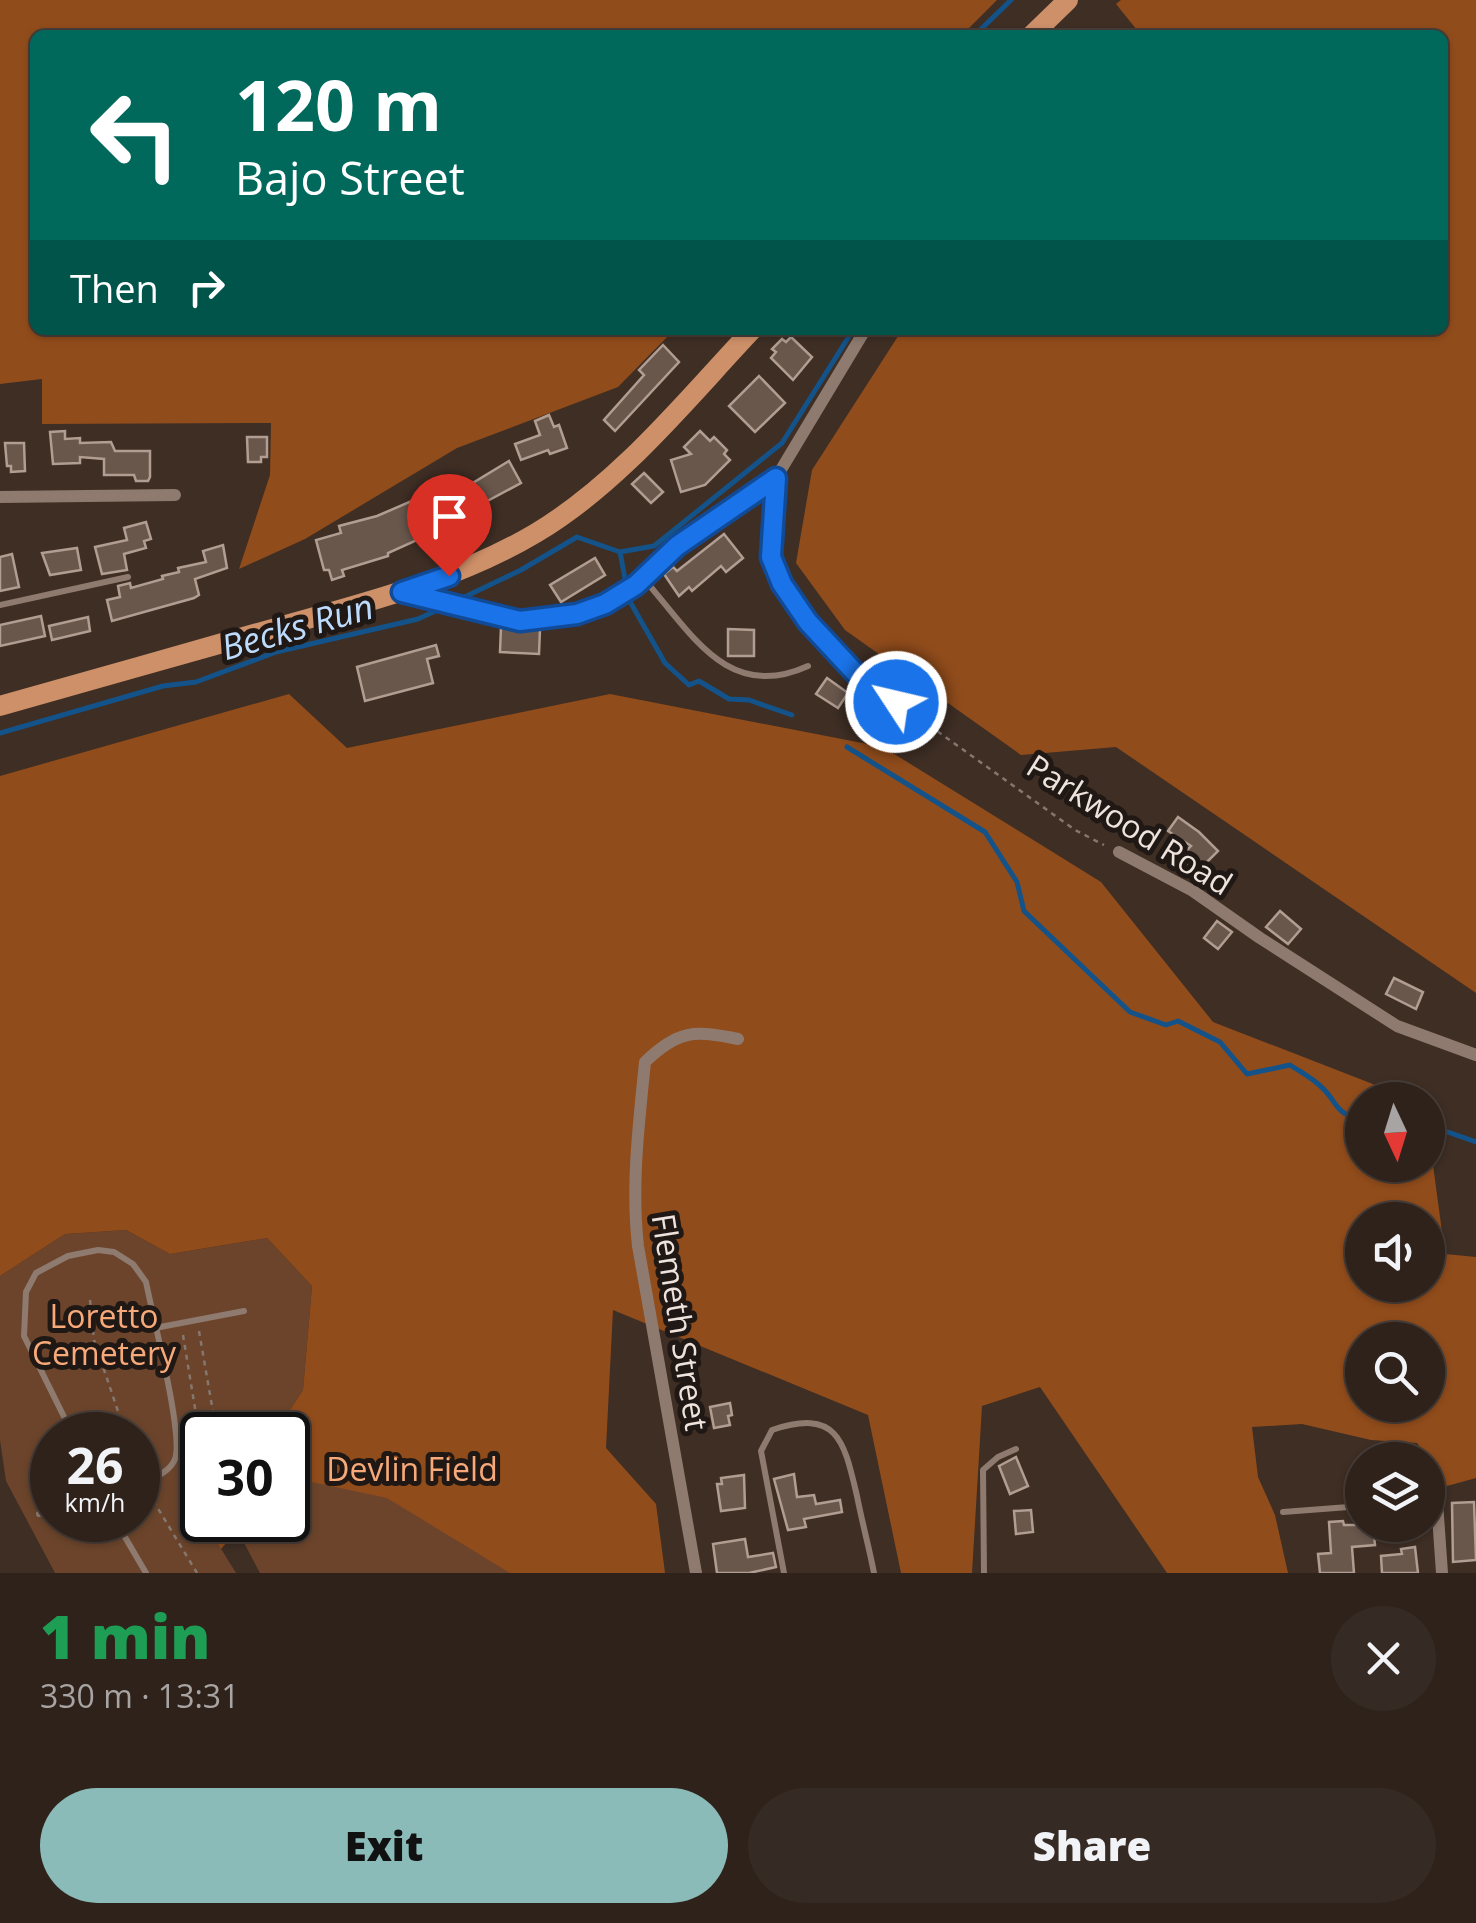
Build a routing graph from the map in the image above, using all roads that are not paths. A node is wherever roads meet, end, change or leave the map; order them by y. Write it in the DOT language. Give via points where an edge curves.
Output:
graph roads {
  1 [pos="1068,0"];
  2 [pos="1037,30"];
  3 [pos="747,335"];
  4 [pos="862,335"];
  5 [pos="776,478"];
  6 [pos="175,495"];
  7 [pos="0,497"];
  8 [pos="128,577"];
  9 [pos="639,581"];
  10 [pos="402,592"];
  11 [pos="0,605"];
  12 [pos="808,666"];
  13 [pos="896,702"];
  14 [pos="0,706"];
  15 [pos="1119,852"];
  16 [pos="738,1039"];
  17 [pos="1476,1055"];
  18 [pos="244,1311"];
  19 [pos="155,1328"];
  20 [pos="62,1412"];
  21 [pos="1016,1449"];
  22 [pos="160,1474"];
  23 [pos="1345,1507"];
  24 [pos="1283,1512"];
  25 [pos="128,1542"];
  26 [pos="1438,1542"];
  27 [pos="146,1573"];
  28 [pos="696,1573"];
  29 [pos="784,1573"];
  30 [pos="874,1573"];
  31 [pos="984,1573"];
  32 [pos="1442,1573"];
  1 -- 2 [label="main road"];
  3 -- 10 [label="main road" via="578,504 494,555"];
  4 -- 5 [label="street"];
  5 -- 9 [label="street" via="677,546"];
  5 -- 13 [label="street" via="771,557 782,584 861,679"];
  6 -- 7 [label="street"];
  8 -- 11 [label="lane"];
  9 -- 10 [label="street" via="577,614 520,621"];
  9 -- 12 [label="lane" via="726,668 751,678"];
  10 -- 14 [label="main road"];
  15 -- 17 [label="street, Parkwood Road" via="1193,890 1397,1026"];
  16 -- 28 [label="street, Flemeth Street" via="709,1033 667,1041 645,1062 638,1134 638,1246"];
  18 -- 19 [label="lane"];
  19 -- 20 [label="lane" via="146,1282 114,1252 68,1256 36,1273 26,1292 24,1336"];
  19 -- 22 [label="lane" via="176,1457"];
  21 -- 31 [label="lane" via="983,1470"];
  23 -- 24 [label="lane"];
  25 -- 27 [label="lane"];
  26 -- 32 [label="street"];
  29 -- 30 [label="lane" via="761,1450 772,1430 794,1423 829,1428 840,1438"];
}
